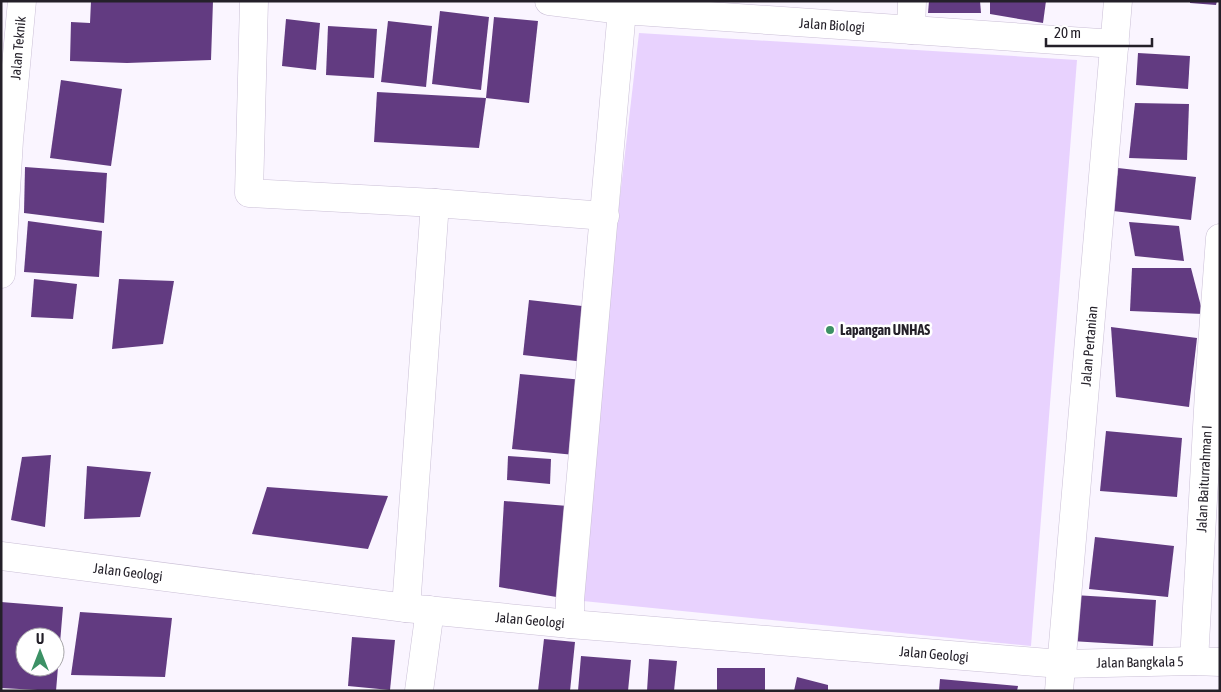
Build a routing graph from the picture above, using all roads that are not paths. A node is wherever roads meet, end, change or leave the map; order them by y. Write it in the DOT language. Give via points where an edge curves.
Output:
graph roads {
  1 [pos="22,1"];
  2 [pos="254,1"];
  3 [pos="549,1"];
  4 [pos="912,1"];
  5 [pos="1118,1"];
  6 [pos="622,10"];
  7 [pos="911,30"];
  8 [pos="1115,44"];
  9 [pos="434,204"];
  10 [pos="605,216"];
  11 [pos="1220,238"];
  12 [pos="1,274"];
  13 [pos="1215,374"];
  14 [pos="1,556"];
  15 [pos="418,609"];
  16 [pos="570,624"];
  17 [pos="1207,662"];
  18 [pos="1061,664"];
  19 [pos="419,691"];
  20 [pos="1059,691"];
  1 -- 12 [label="street, Jalan Teknik"];
  2 -- 9 [label="street" via="249,193"];
  3 -- 6 [label="street, Jalan Biologi"];
  4 -- 7 [label="street"];
  5 -- 8 [label="street, Jalan Pertanian"];
  6 -- 7 [label="street, Jalan Biologi"];
  6 -- 10 [label="street"];
  7 -- 8 [label="street, Jalan Biologi"];
  8 -- 18 [label="street, Jalan Pertanian"];
  9 -- 10 [label="street"];
  9 -- 15 [label="street"];
  10 -- 16 [label="street"];
  11 -- 13 [label="street, Jalan Baiturrahman I"];
  13 -- 17 [label="street, Jalan Baiturrahman I"];
  14 -- 15 [label="street, Jalan Geologi"];
  15 -- 16 [label="street, Jalan Geologi"];
  15 -- 19 [label="street"];
  16 -- 18 [label="street, Jalan Geologi"];
  17 -- 18 [label="street, Jalan Bangkala 5"];
  18 -- 20 [label="street, Jalan Pertanian"];
}
